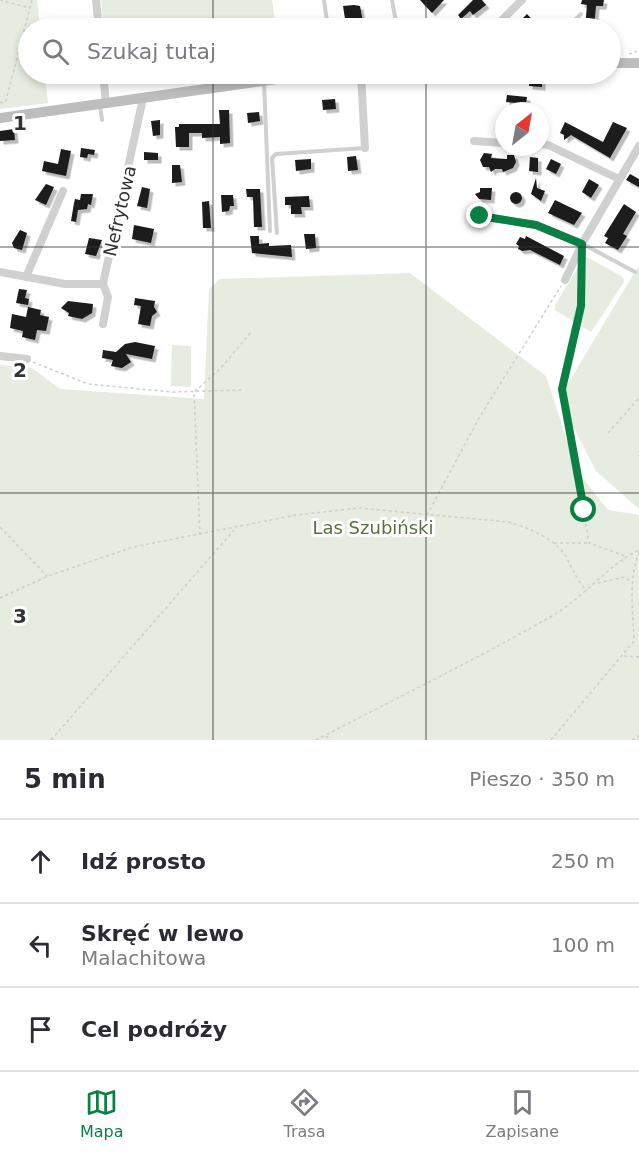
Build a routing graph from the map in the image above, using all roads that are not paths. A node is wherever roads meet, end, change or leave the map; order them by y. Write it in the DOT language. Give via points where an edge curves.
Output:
graph roads {
  1 [pos="96,0"];
  2 [pos="324,0"];
  3 [pos="392,0"];
  4 [pos="522,0"];
  5 [pos="580,14"];
  6 [pos="98,18"];
  7 [pos="327,18"];
  8 [pos="395,18"];
  9 [pos="504,18"];
  10 [pos="576,18"];
  11 [pos="639,55"];
  12 [pos="621,61"];
  13 [pos="103,84"];
  14 [pos="237,84"];
  15 [pos="264,84"];
  16 [pos="362,84"];
  17 [pos="143,98"];
  18 [pos="103,103"];
  19 [pos="0,118"];
  20 [pos="102,120"];
  21 [pos="474,141"];
  22 [pos="495,142"];
  23 [pos="549,145"];
  24 [pos="639,146"];
  25 [pos="365,148"];
  26 [pos="619,179"];
  27 [pos="63,191"];
  28 [pos="480,216"];
  29 [pos="270,231"];
  30 [pos="277,233"];
  31 [pos="582,244"];
  32 [pos="0,272"];
  33 [pos="635,272"];
  34 [pos="26,277"];
  35 [pos="565,280"];
  36 [pos="103,284"];
  37 [pos="103,324"];
  38 [pos="0,356"];
  39 [pos="27,359"];
  1 -- 6 [label="street"];
  2 -- 7 [label="lane"];
  3 -- 8 [label="lane"];
  4 -- 9 [label="street"];
  5 -- 10 [label="lane"];
  11 -- 12 [label="main road"];
  13 -- 18 [label="street"];
  14 -- 17 [label="main road"];
  15 -- 29 [label="lane"];
  16 -- 25 [label="street"];
  17 -- 18 [label="main road"];
  17 -- 36 [label="street, Nefrytowa"];
  18 -- 19 [label="main road"];
  18 -- 20 [label="lane"];
  21 -- 22 [label="street"];
  23 -- 26 [label="street"];
  24 -- 26 [label="street"];
  25 -- 30 [label="lane" via="276,154 272,158"];
  26 -- 31 [label="street"];
  27 -- 34 [label="street"];
  28 -- 31 [label="street" via="536,225"];
  31 -- 33 [label="lane"];
  31 -- 35 [label="street"];
  32 -- 34 [label="street"];
  34 -- 36 [label="street" via="66,284"];
  36 -- 37 [label="street, Nefrytowa" via="108,297"];
  38 -- 39 [label="street"];
}
